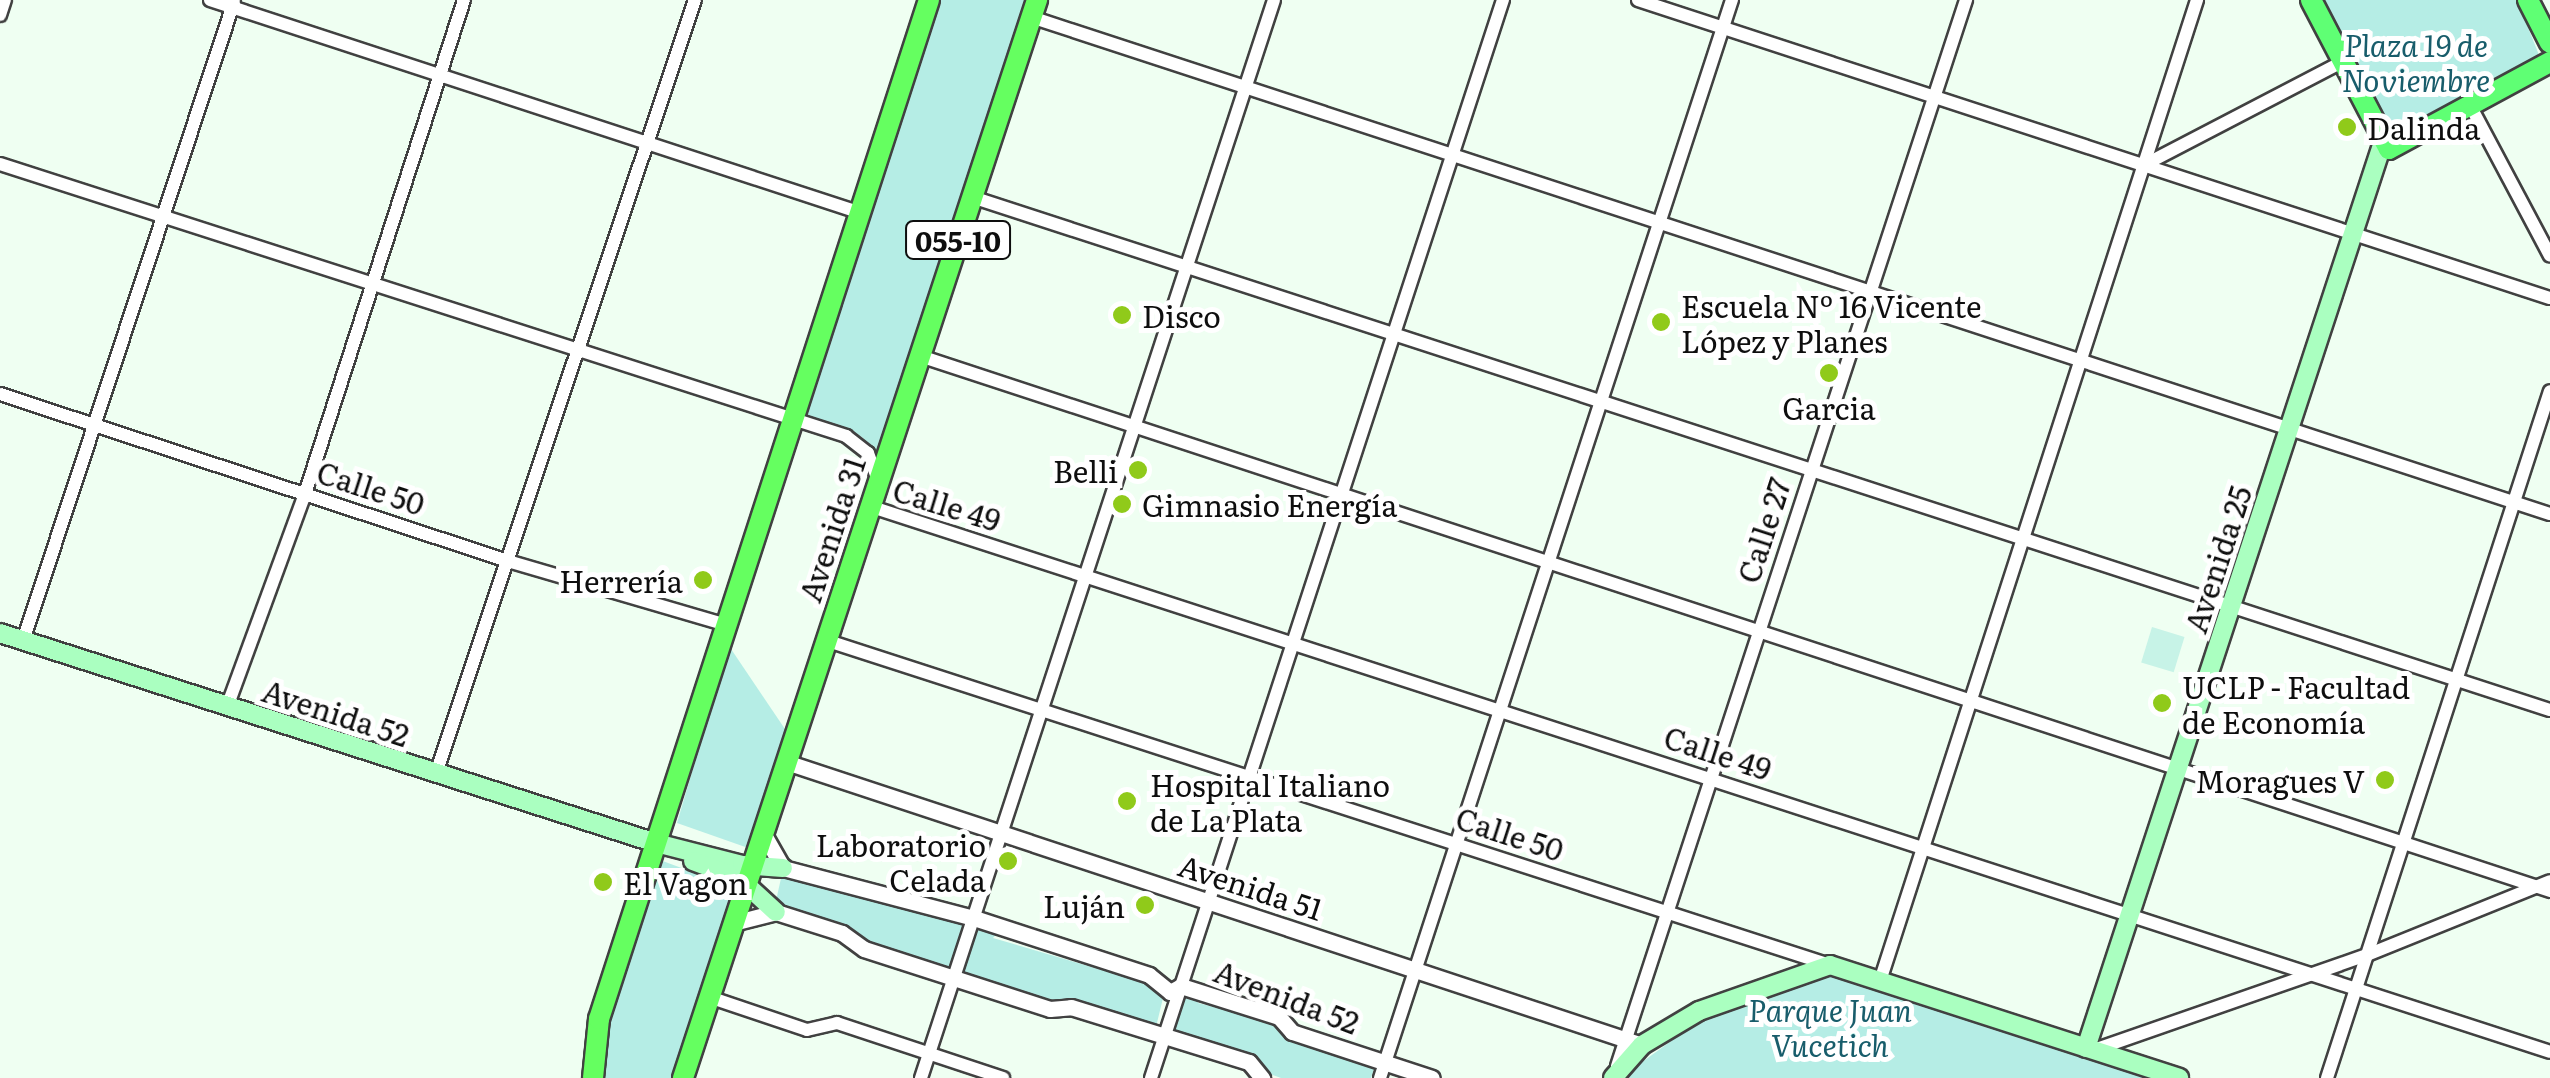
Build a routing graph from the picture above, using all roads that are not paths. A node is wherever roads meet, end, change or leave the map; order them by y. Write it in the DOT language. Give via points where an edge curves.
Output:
graph roads {
  1 [pos="5,0"];
  2 [pos="210,0"];
  3 [pos="464,0"];
  4 [pos="695,0"];
  5 [pos="930,0"];
  6 [pos="1274,0"];
  7 [pos="1503,0"];
  8 [pos="1638,0"];
  9 [pos="1732,0"];
  10 [pos="1966,0"];
  11 [pos="2197,0"];
  12 [pos="2311,0"];
  13 [pos="2528,0"];
  14 [pos="233,4"];
  15 [pos="1034,8"];
  16 [pos="0,15"];
  17 [pos="1723,28"];
  18 [pos="2550,43"];
  19 [pos="2340,63"];
  20 [pos="2550,65"];
  21 [pos="442,76"];
  22 [pos="1246,85"];
  23 [pos="1934,96"];
  24 [pos="2472,110"];
  25 [pos="648,144"];
  26 [pos="2386,147"];
  27 [pos="1453,153"];
  28 [pos="0,164"];
  29 [pos="2144,165"];
  30 [pos="972,196"];
  31 [pos="860,213"];
  32 [pos="163,218"];
  33 [pos="1660,222"];
  34 [pos="2356,234"];
  35 [pos="2550,256"];
  36 [pos="1187,267"];
  37 [pos="374,287"];
  38 [pos="1871,291"];
  39 [pos="2550,298"];
  40 [pos="1394,334"];
  41 [pos="579,354"];
  42 [pos="920,356"];
  43 [pos="2080,360"];
  44 [pos="2550,391"];
  45 [pos="0,394"];
  46 [pos="1602,402"];
  47 [pos="795,420"];
  48 [pos="96,426"];
  49 [pos="1134,426"];
  50 [pos="2292,429"];
  51 [pos="1812,470"];
  52 [pos="878,480"];
  53 [pos="304,494"];
  54 [pos="1342,494"];
  55 [pos="2514,502"];
  56 [pos="869,506"];
  57 [pos="2550,514"];
  58 [pos="2023,538"];
  59 [pos="511,562"];
  60 [pos="1549,562"];
  61 [pos="1087,572"];
  62 [pos="2234,607"];
  63 [pos="726,625"];
  64 [pos="1759,632"];
  65 [pos="0,634"];
  66 [pos="825,640"];
  67 [pos="1294,640"];
  68 [pos="23,641"];
  69 [pos="2456,680"];
  70 [pos="1970,701"];
  71 [pos="227,707"];
  72 [pos="1502,707"];
  73 [pos="2550,710"];
  74 [pos="1044,711"];
  75 [pos="786,762"];
  76 [pos="2181,770"];
  77 [pos="436,773"];
  78 [pos="1712,776"];
  79 [pos="1250,777"];
  80 [pos="763,832"];
  81 [pos="1001,833"];
  82 [pos="656,843"];
  83 [pos="2403,843"];
  84 [pos="1457,845"];
  85 [pos="1923,846"];
  86 [pos="783,868"];
  87 [pos="749,874"];
  88 [pos="2550,881"];
  89 [pos="2535,886"];
  90 [pos="2550,891"];
  91 [pos="1209,901"];
  92 [pos="776,912"];
  93 [pos="1668,912"];
  94 [pos="2134,915"];
  95 [pos="974,918"];
  96 [pos="733,923"];
  97 [pos="2367,955"];
  98 [pos="1830,966"];
  99 [pos="1415,969"];
  100 [pos="2307,972"];
  101 [pos="954,978"];
  102 [pos="1880,981"];
  103 [pos="1181,986"];
  104 [pos="2356,988"];
  105 [pos="709,998"];
  106 [pos="1603,1032"];
  107 [pos="1166,1034"];
  108 [pos="1634,1042"];
  109 [pos="2090,1049"];
  110 [pos="930,1052"];
  111 [pos="2550,1052"];
  112 [pos="1617,1067"];
  113 [pos="1382,1070"];
  114 [pos="594,1076"];
  115 [pos="684,1078"];
  116 [pos="921,1078"];
  117 [pos="1004,1078"];
  118 [pos="1151,1078"];
  119 [pos="1262,1078"];
  120 [pos="1432,1078"];
  121 [pos="2179,1078"];
  122 [pos="2327,1078"];
  1 -- 16 [label="street"];
  2 -- 14 [label="street"];
  3 -- 21 [label="street"];
  4 -- 25 [label="street"];
  5 -- 31 [label="highway, 055-10"];
  6 -- 22 [label="street"];
  7 -- 27 [label="street"];
  8 -- 17 [label="street"];
  9 -- 17 [label="street"];
  10 -- 23 [label="street, Calle 27"];
  11 -- 29 [label="street"];
  12 -- 19 [label="main road"];
  13 -- 18 [label="main road"];
  14 -- 21 [label="street"];
  14 -- 32 [label="street"];
  15 -- 22 [label="street"];
  15 -- 30 [label="highway, Avenida 31 / 055-10"];
  17 -- 23 [label="street"];
  17 -- 33 [label="street"];
  19 -- 26 [label="main road"];
  19 -- 29 [label="street"];
  20 -- 24 [label="main road"];
  21 -- 25 [label="street"];
  21 -- 37 [label="street"];
  22 -- 27 [label="street"];
  22 -- 36 [label="street"];
  23 -- 29 [label="street"];
  23 -- 38 [label="street, Calle 27"];
  24 -- 26 [label="main road"];
  24 -- 35 [label="street"];
  25 -- 31 [label="street"];
  25 -- 41 [label="street"];
  26 -- 34 [label="main road, Avenida 25"];
  27 -- 33 [label="street"];
  27 -- 40 [label="street"];
  28 -- 32 [label="street, Calle 49"];
  29 -- 34 [label="street"];
  29 -- 43 [label="street"];
  30 -- 36 [label="street"];
  30 -- 42 [label="highway, Avenida 31 / 055-10"];
  31 -- 47 [label="highway, 055-10"];
  32 -- 37 [label="street, Calle 49"];
  32 -- 48 [label="street"];
  33 -- 38 [label="street"];
  33 -- 46 [label="street"];
  34 -- 39 [label="street"];
  34 -- 50 [label="main road, Avenida 25"];
  36 -- 40 [label="street"];
  36 -- 49 [label="street"];
  37 -- 41 [label="street, Calle 49"];
  37 -- 53 [label="street"];
  38 -- 43 [label="street"];
  38 -- 51 [label="street, Calle 27"];
  40 -- 46 [label="street"];
  40 -- 54 [label="street"];
  41 -- 47 [label="street, Calle 49"];
  41 -- 59 [label="street"];
  42 -- 49 [label="street"];
  42 -- 52 [label="highway, Avenida 31 / 055-10"];
  43 -- 50 [label="street"];
  43 -- 58 [label="street"];
  44 -- 55 [label="street"];
  45 -- 48 [label="street, Calle 50"];
  46 -- 51 [label="street"];
  46 -- 60 [label="street"];
  47 -- 52 [label="street, Calle 49" via="846,436 868,453"];
  47 -- 63 [label="highway, 055-10"];
  48 -- 53 [label="street, Calle 50"];
  48 -- 68 [label="street"];
  49 -- 54 [label="street"];
  49 -- 61 [label="street"];
  50 -- 55 [label="street"];
  50 -- 62 [label="main road, Avenida 25"];
  51 -- 58 [label="street"];
  51 -- 64 [label="street, Calle 27"];
  52 -- 56 [label="highway, Avenida 31 / 055-10"];
  53 -- 59 [label="street, Calle 50"];
  53 -- 71 [label="street"];
  54 -- 60 [label="street"];
  54 -- 67 [label="street"];
  55 -- 57 [label="street"];
  55 -- 69 [label="street"];
  56 -- 61 [label="street, Calle 49"];
  56 -- 66 [label="highway, Avenida 31 / 055-10"];
  58 -- 62 [label="street"];
  58 -- 70 [label="street"];
  59 -- 63 [label="street, Calle 50"];
  59 -- 77 [label="street"];
  60 -- 64 [label="street"];
  60 -- 72 [label="street"];
  61 -- 67 [label="street, Calle 49"];
  61 -- 74 [label="street"];
  62 -- 69 [label="street"];
  62 -- 76 [label="main road, Avenida 25"];
  63 -- 82 [label="highway, 055-10"];
  64 -- 70 [label="street"];
  64 -- 78 [label="street, Calle 27"];
  65 -- 68 [label="main road, Avenida 52"];
  66 -- 74 [label="street, Calle 50"];
  66 -- 75 [label="highway, Avenida 31 / 055-10"];
  67 -- 72 [label="street, Calle 49"];
  67 -- 79 [label="street"];
  68 -- 71 [label="main road, Avenida 52"];
  69 -- 73 [label="street"];
  69 -- 83 [label="street"];
  70 -- 76 [label="street"];
  70 -- 85 [label="street"];
  71 -- 77 [label="main road, Avenida 52"];
  72 -- 78 [label="street, Calle 49"];
  72 -- 84 [label="street"];
  74 -- 79 [label="street, Calle 50"];
  74 -- 81 [label="street"];
  75 -- 80 [label="highway, Avenida 31 / 055-10"];
  75 -- 81 [label="street, Avenida 51"];
  76 -- 83 [label="street"];
  76 -- 94 [label="main road, Avenida 25"];
  77 -- 82 [label="main road, Avenida 52"];
  78 -- 85 [label="street, Calle 49"];
  78 -- 93 [label="street, Calle 27"];
  79 -- 84 [label="street, Calle 50"];
  79 -- 91 [label="street"];
  80 -- 86 [label="street"];
  80 -- 87 [label="highway, Avenida 31 / 055-10"];
  81 -- 91 [label="street, Avenida 51"];
  81 -- 95 [label="street"];
  82 -- 87 [label="main road, Avenida 52"];
  82 -- 114 [label="highway, 055-10" via="599,1020"];
  83 -- 89 [label="street"];
  83 -- 97 [label="street"];
  84 -- 93 [label="street, Calle 50"];
  84 -- 99 [label="street"];
  85 -- 94 [label="street, Calle 49"];
  85 -- 102 [label="street"];
  86 -- 87 [label="main road, Avenida 52"];
  86 -- 92 [label="main road" via="768,895"];
  86 -- 95 [label="street, Avenida 52"];
  87 -- 92 [label="main road, Avenida 52"];
  87 -- 96 [label="highway, Avenida 31 / 055-10"];
  88 -- 89 [label="street"];
  89 -- 90 [label="street"];
  89 -- 97 [label="street"];
  91 -- 99 [label="street, Avenida 51"];
  91 -- 103 [label="street"];
  92 -- 96 [label="street"];
  92 -- 101 [label="street, Avenida 52"];
  93 -- 98 [label="street, Calle 50"];
  93 -- 108 [label="street, Calle 27"];
  94 -- 100 [label="street, Calle 49"];
  94 -- 109 [label="main road, Avenida 25"];
  95 -- 101 [label="street"];
  95 -- 103 [label="street, Avenida 52" via="1149,975 1170,992"];
  96 -- 105 [label="highway, Avenida 31 / 055-10"];
  97 -- 100 [label="street"];
  97 -- 104 [label="street"];
  98 -- 102 [label="main road, Calle 50"];
  98 -- 108 [label="main road" via="1741,992"];
  99 -- 106 [label="street, Avenida 51"];
  99 -- 113 [label="street"];
  100 -- 104 [label="street, Calle 49"];
  100 -- 109 [label="street"];
  101 -- 107 [label="street, Avenida 52" via="1050,1009 1071,1007"];
  101 -- 110 [label="street"];
  102 -- 109 [label="main road, Calle 50"];
  103 -- 107 [label="street"];
  103 -- 113 [label="street, Avenida 52"];
  104 -- 111 [label="street, Calle 49"];
  104 -- 122 [label="street"];
  105 -- 110 [label="street" via="807,1030 837,1023"];
  105 -- 115 [label="highway, Avenida 31 / 055-10"];
  106 -- 108 [label="street, Avenida 51"];
  106 -- 112 [label="street"];
  107 -- 118 [label="street"];
  107 -- 119 [label="street, Avenida 52" via="1249,1062"];
  108 -- 112 [label="main road"];
  109 -- 121 [label="main road, Calle 50"];
  110 -- 116 [label="street"];
  110 -- 117 [label="street"];
  113 -- 120 [label="street, Avenida 52"];
}
